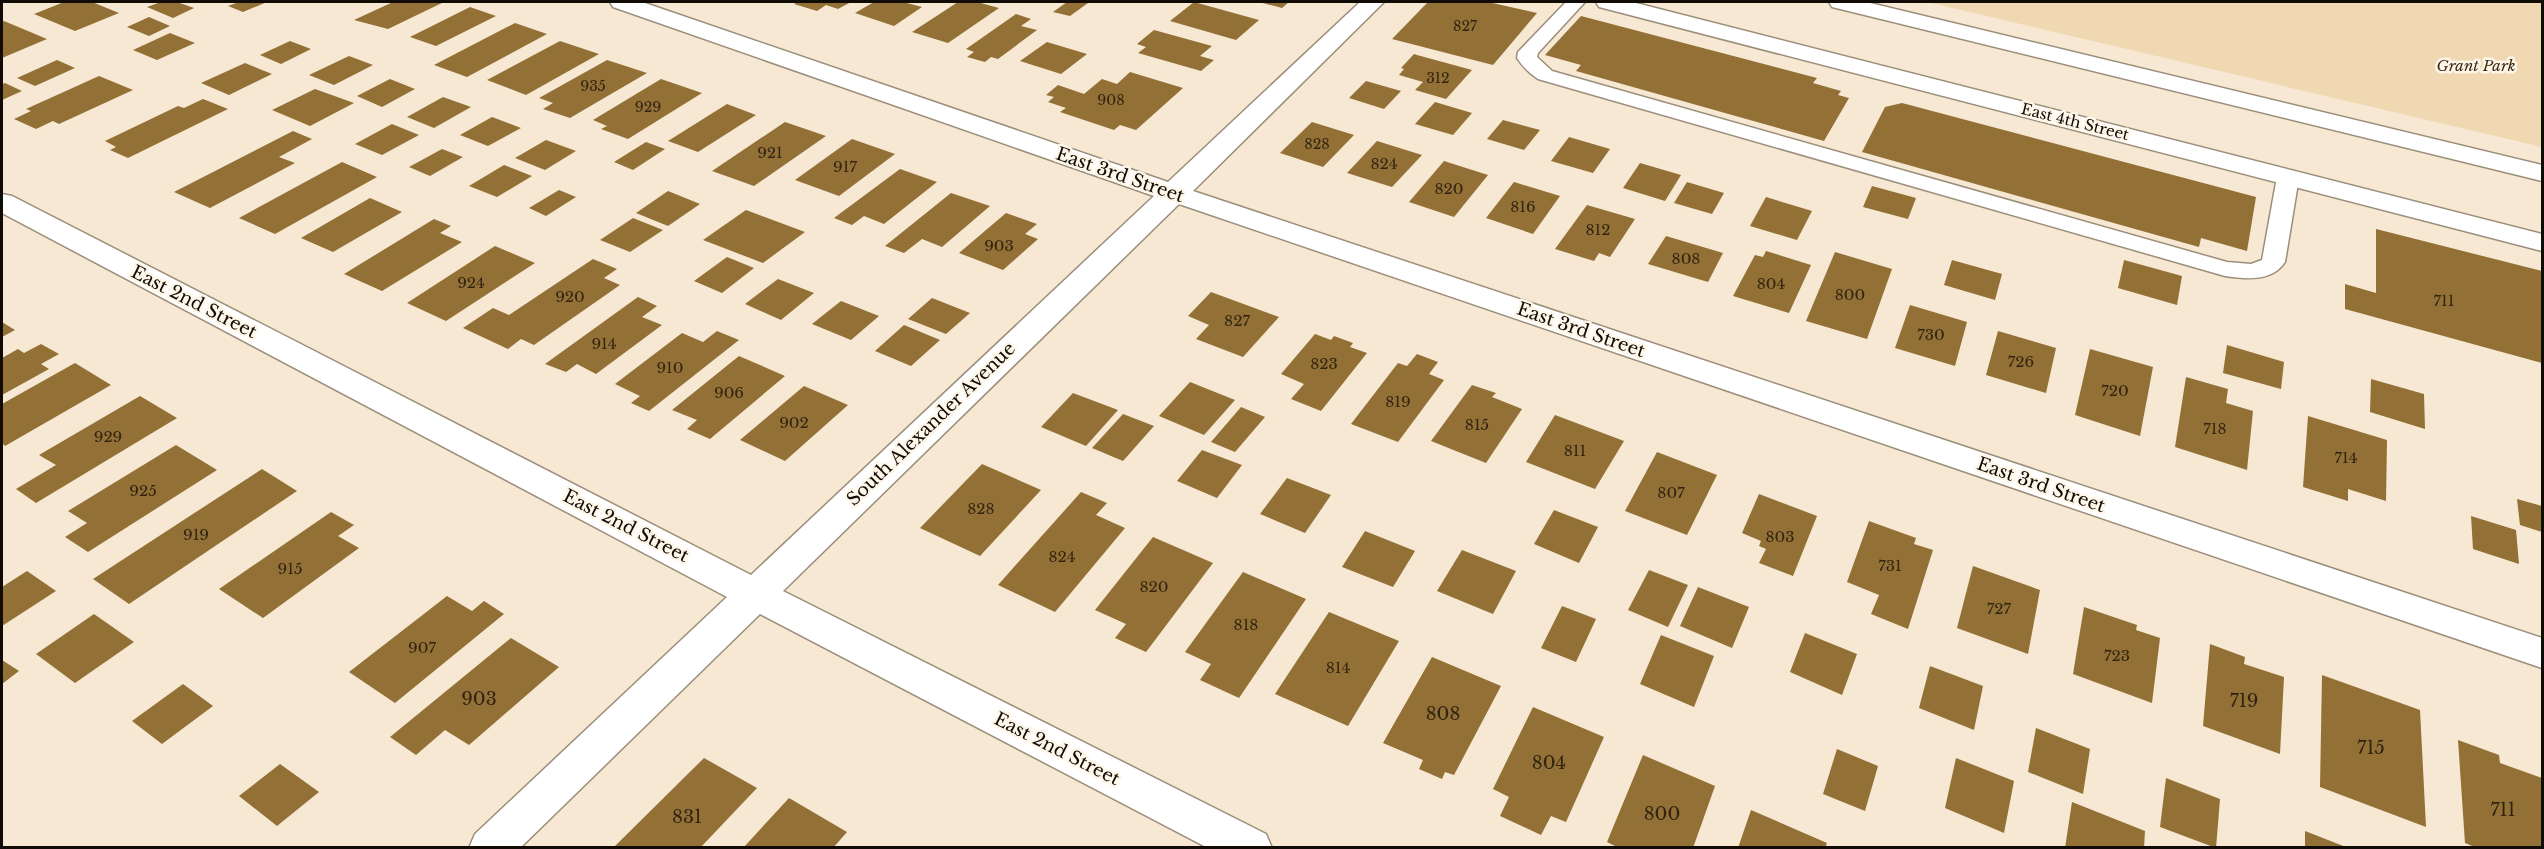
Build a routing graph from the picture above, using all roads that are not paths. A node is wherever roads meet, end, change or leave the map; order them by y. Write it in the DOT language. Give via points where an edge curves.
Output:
graph roads {
  1 [pos="621,2"];
  2 [pos="1373,2"];
  3 [pos="1576,2"];
  4 [pos="1607,2"];
  5 [pos="1840,2"];
  6 [pos="2542,173"];
  7 [pos="2288,177"];
  8 [pos="1173,193"];
  9 [pos="2,202"];
  10 [pos="2542,243"];
  11 [pos="755,594"];
  12 [pos="2542,653"];
  13 [pos="490,848"];
  14 [pos="1251,848"];
  1 -- 8 [label="street, East 3rd Street"];
  2 -- 8 [label="street, South Alexander Avenue"];
  3 -- 7 [label="lane" via="1528,52 1530,63 1545,75 2225,269 2259,270 2273,262"];
  4 -- 7 [label="street, East 4th Street"];
  5 -- 6 [label="street"];
  7 -- 10 [label="street, East 4th Street"];
  8 -- 11 [label="street, South Alexander Avenue"];
  8 -- 12 [label="street, East 3rd Street"];
  9 -- 11 [label="street, East 2nd Street"];
  11 -- 13 [label="street, South Alexander Avenue"];
  11 -- 14 [label="street, East 2nd Street"];
}
